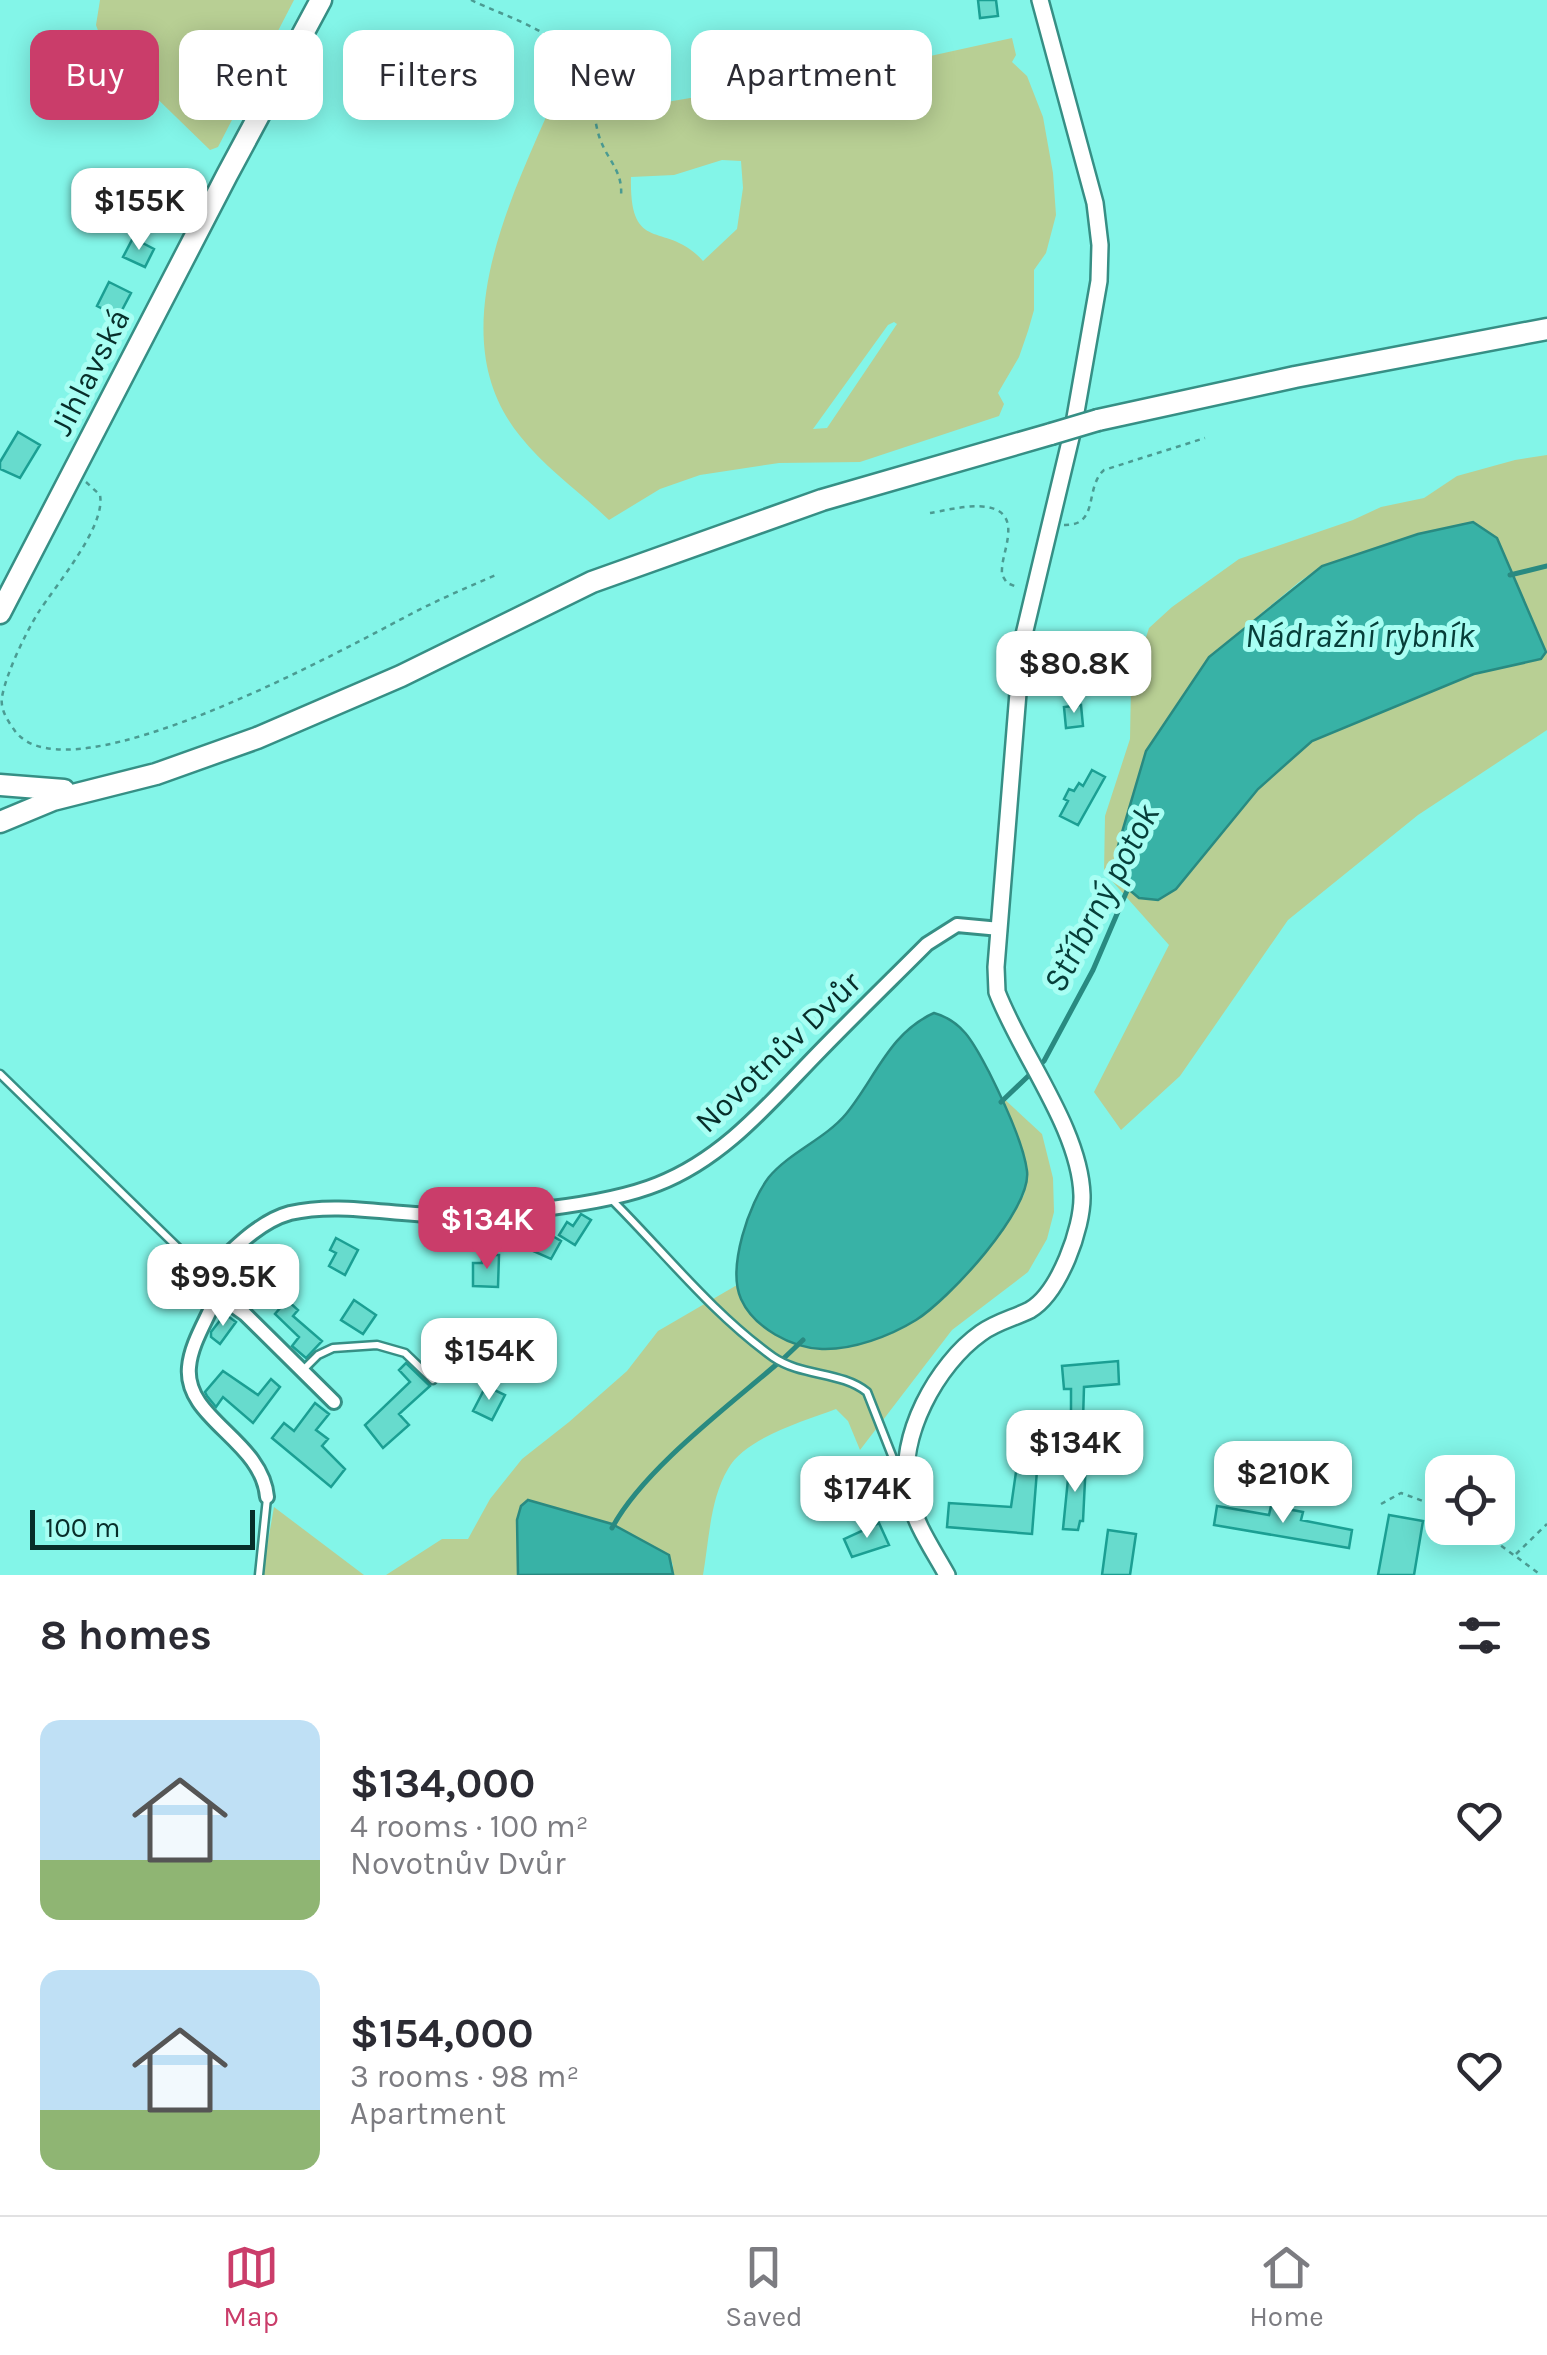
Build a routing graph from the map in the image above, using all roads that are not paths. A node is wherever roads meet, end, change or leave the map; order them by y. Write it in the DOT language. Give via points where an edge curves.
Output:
graph roads {
  1 [pos="321,0"];
  2 [pos="1040,0"];
  3 [pos="1547,330"];
  4 [pos="0,613"];
  5 [pos="0,785"];
  6 [pos="96,788"];
  7 [pos="0,822"];
  8 [pos="1000,929"];
  9 [pos="0,1074"];
  10 [pos="608,1197"];
  11 [pos="206,1276"];
  12 [pos="217,1294"];
  13 [pos="302,1371"];
  14 [pos="433,1380"];
  15 [pos="334,1402"];
  16 [pos="908,1490"];
  17 [pos="267,1497"];
  18 [pos="259,1575"];
  19 [pos="947,1575"];
  1 -- 4 [label="main road, Jihlavská"];
  2 -- 8 [label="street" via="1095,203 1100,246 1096,315 1022,643"];
  3 -- 6 [label="main road, bridge" via="1098,420 822,500 592,582 257,738"];
  5 -- 6 [label="main road"];
  6 -- 7 [label="main road"];
  8 -- 10 [label="street, Novotnův Dvůr" via="966,925 944,932 735,1138 686,1172"];
  8 -- 16 [label="street" via="997,992 1074,1149 1082,1200 1068,1255 1048,1294 986,1330 938,1377 914,1435"];
  9 -- 11 [label="lane"];
  10 -- 11 [label="street, Novotnův Dvůr" via="436,1216 324,1209 289,1214 249,1236"];
  10 -- 16 [label="lane" via="682,1277 773,1357 867,1392"];
  11 -- 12 [label="street"];
  12 -- 13 [label="street"];
  12 -- 17 [label="street" via="192,1356 190,1390 254,1461"];
  13 -- 14 [label="lane" via="333,1348 377,1345 404,1352"];
  13 -- 15 [label="street"];
  16 -- 19 [label="street" via="916,1520"];
  17 -- 18 [label="lane"];
}
